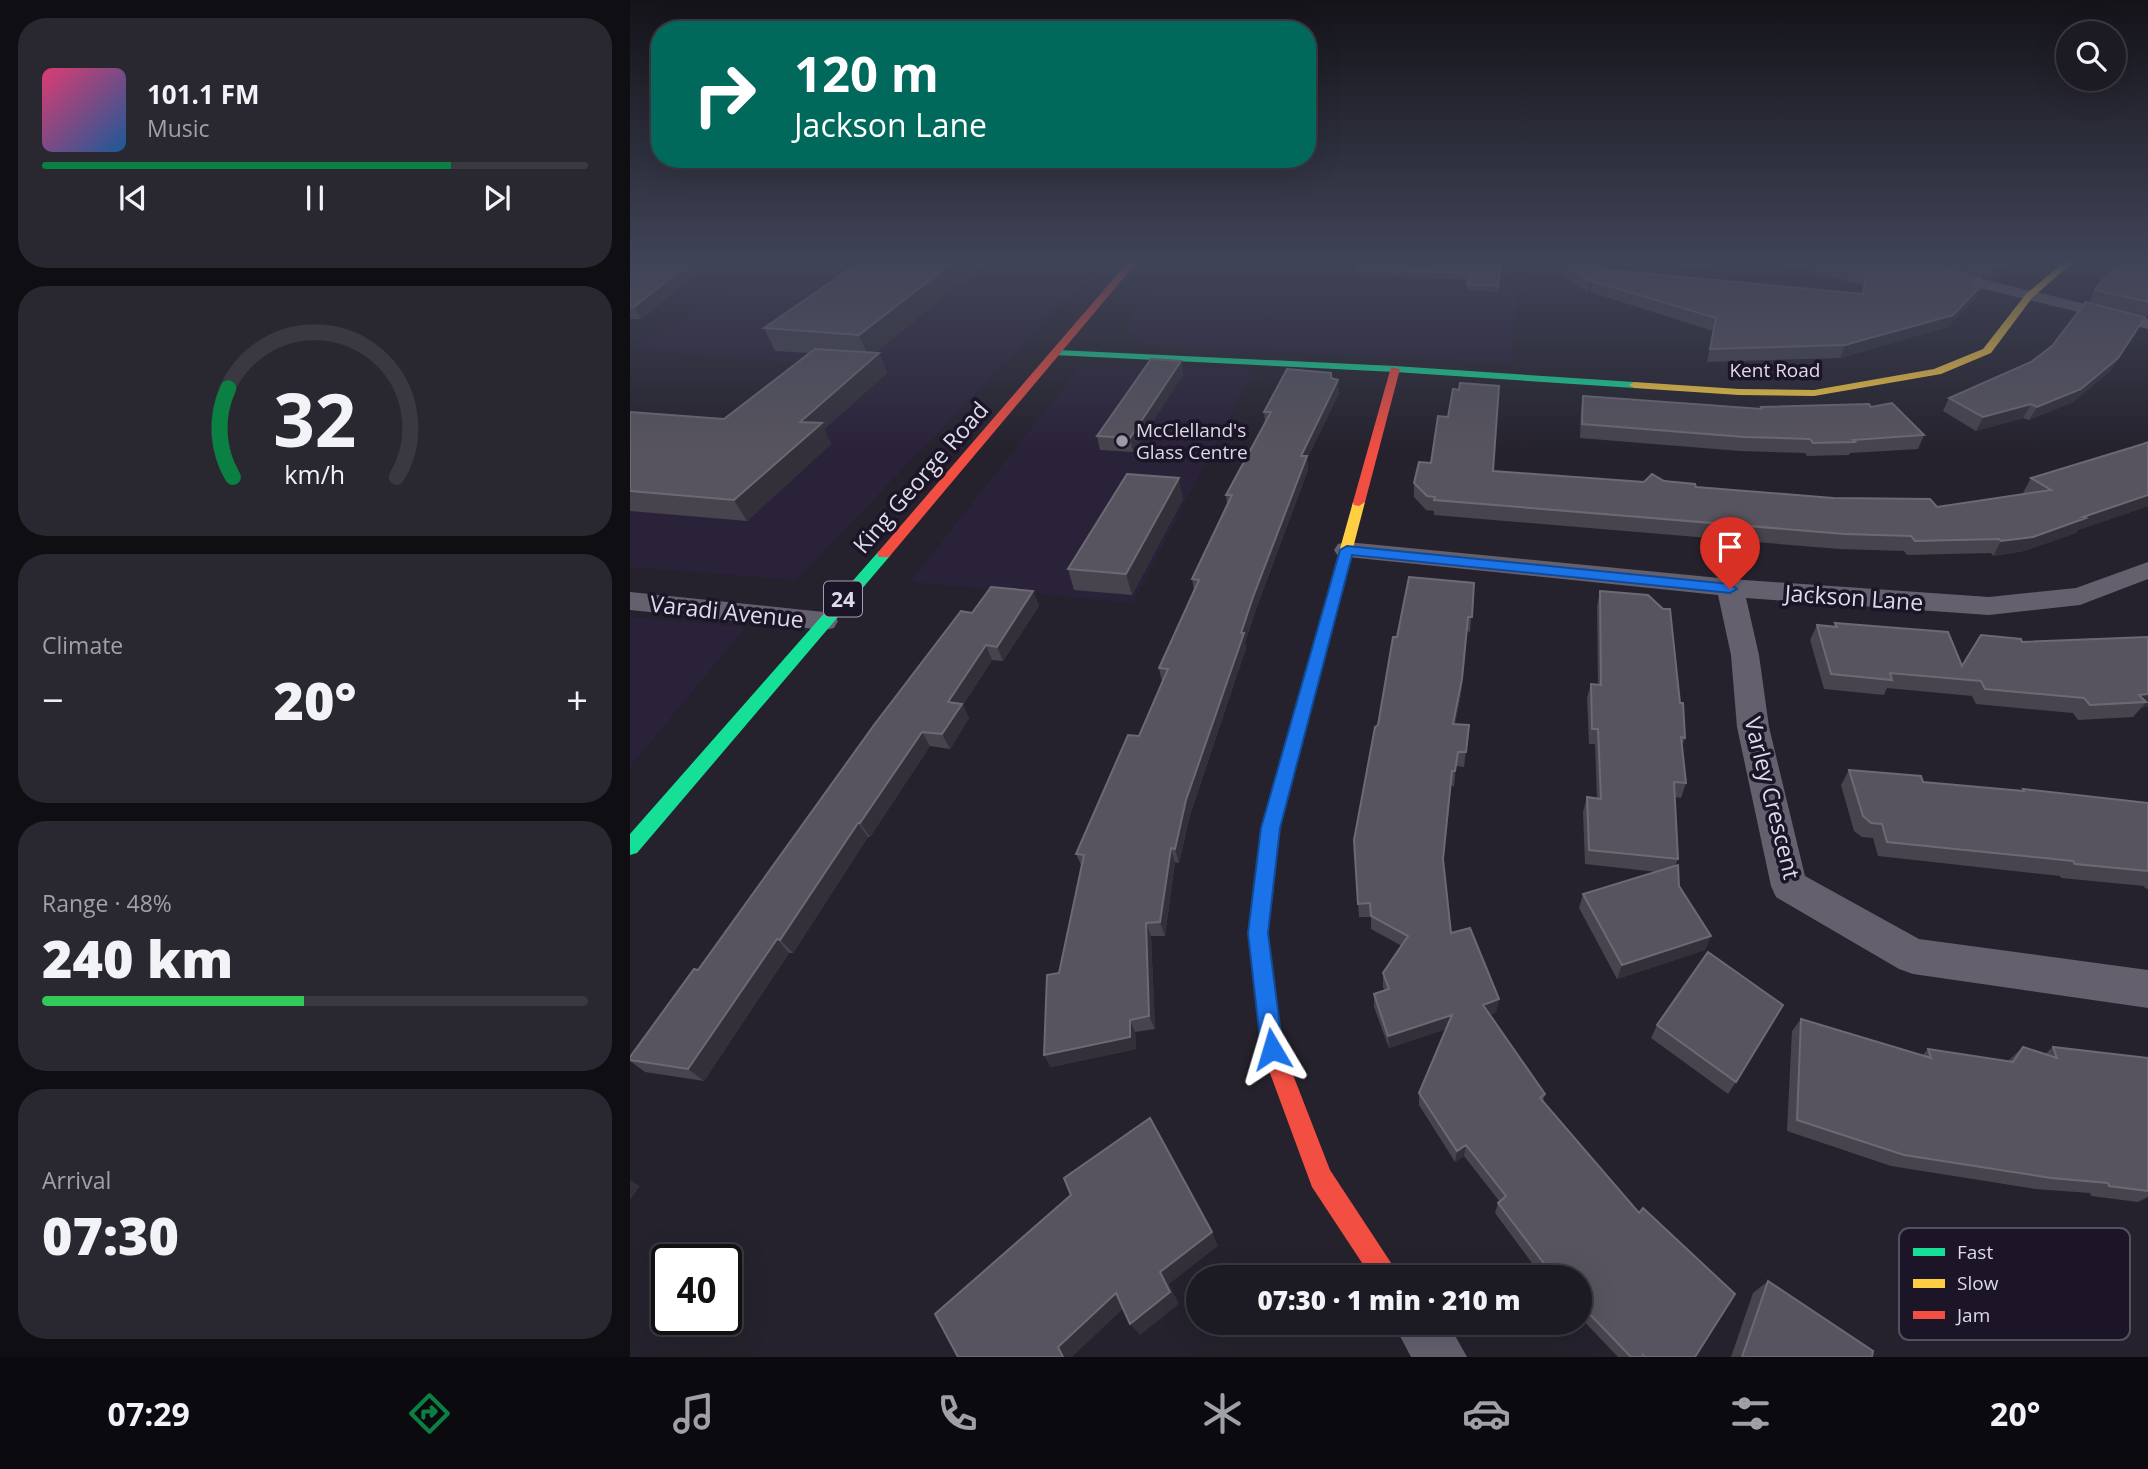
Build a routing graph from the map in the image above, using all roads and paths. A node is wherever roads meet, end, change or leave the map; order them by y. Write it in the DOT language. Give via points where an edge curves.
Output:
graph roads {
  1 [pos="1081,325"];
  2 [pos="2007,325"];
  3 [pos="1058,353"];
  4 [pos="1395,369"];
  5 [pos="1347,550"];
  6 [pos="2148,570"];
  7 [pos="1730,589"];
  8 [pos="630,601"];
  9 [pos="824,621"];
  10 [pos="630,847"];
  11 [pos="2148,989"];
  12 [pos="1379,1265"];
  1 -- 3 [label="street, King George Road / 24"];
  2 -- 4 [label="street, Kent Road" via="1987,351 1937,372 1814,393"];
  3 -- 4 [label="street, Kent Road"];
  3 -- 9 [label="street, King George Road / 24"];
  4 -- 5 [label="street"];
  5 -- 7 [label="street, Jackson Lane"];
  5 -- 12 [label="street" via="1271,828 1258,933 1272,1049 1321,1178"];
  6 -- 7 [label="street, Jackson Lane" via="2080,596 1989,606"];
  7 -- 11 [label="street, Varley Crescent" via="1745,655 1753,727 1789,886 1913,956"];
  8 -- 9 [label="street, Varadi Avenue"];
  9 -- 10 [label="street, King George Road / 24"];
}
